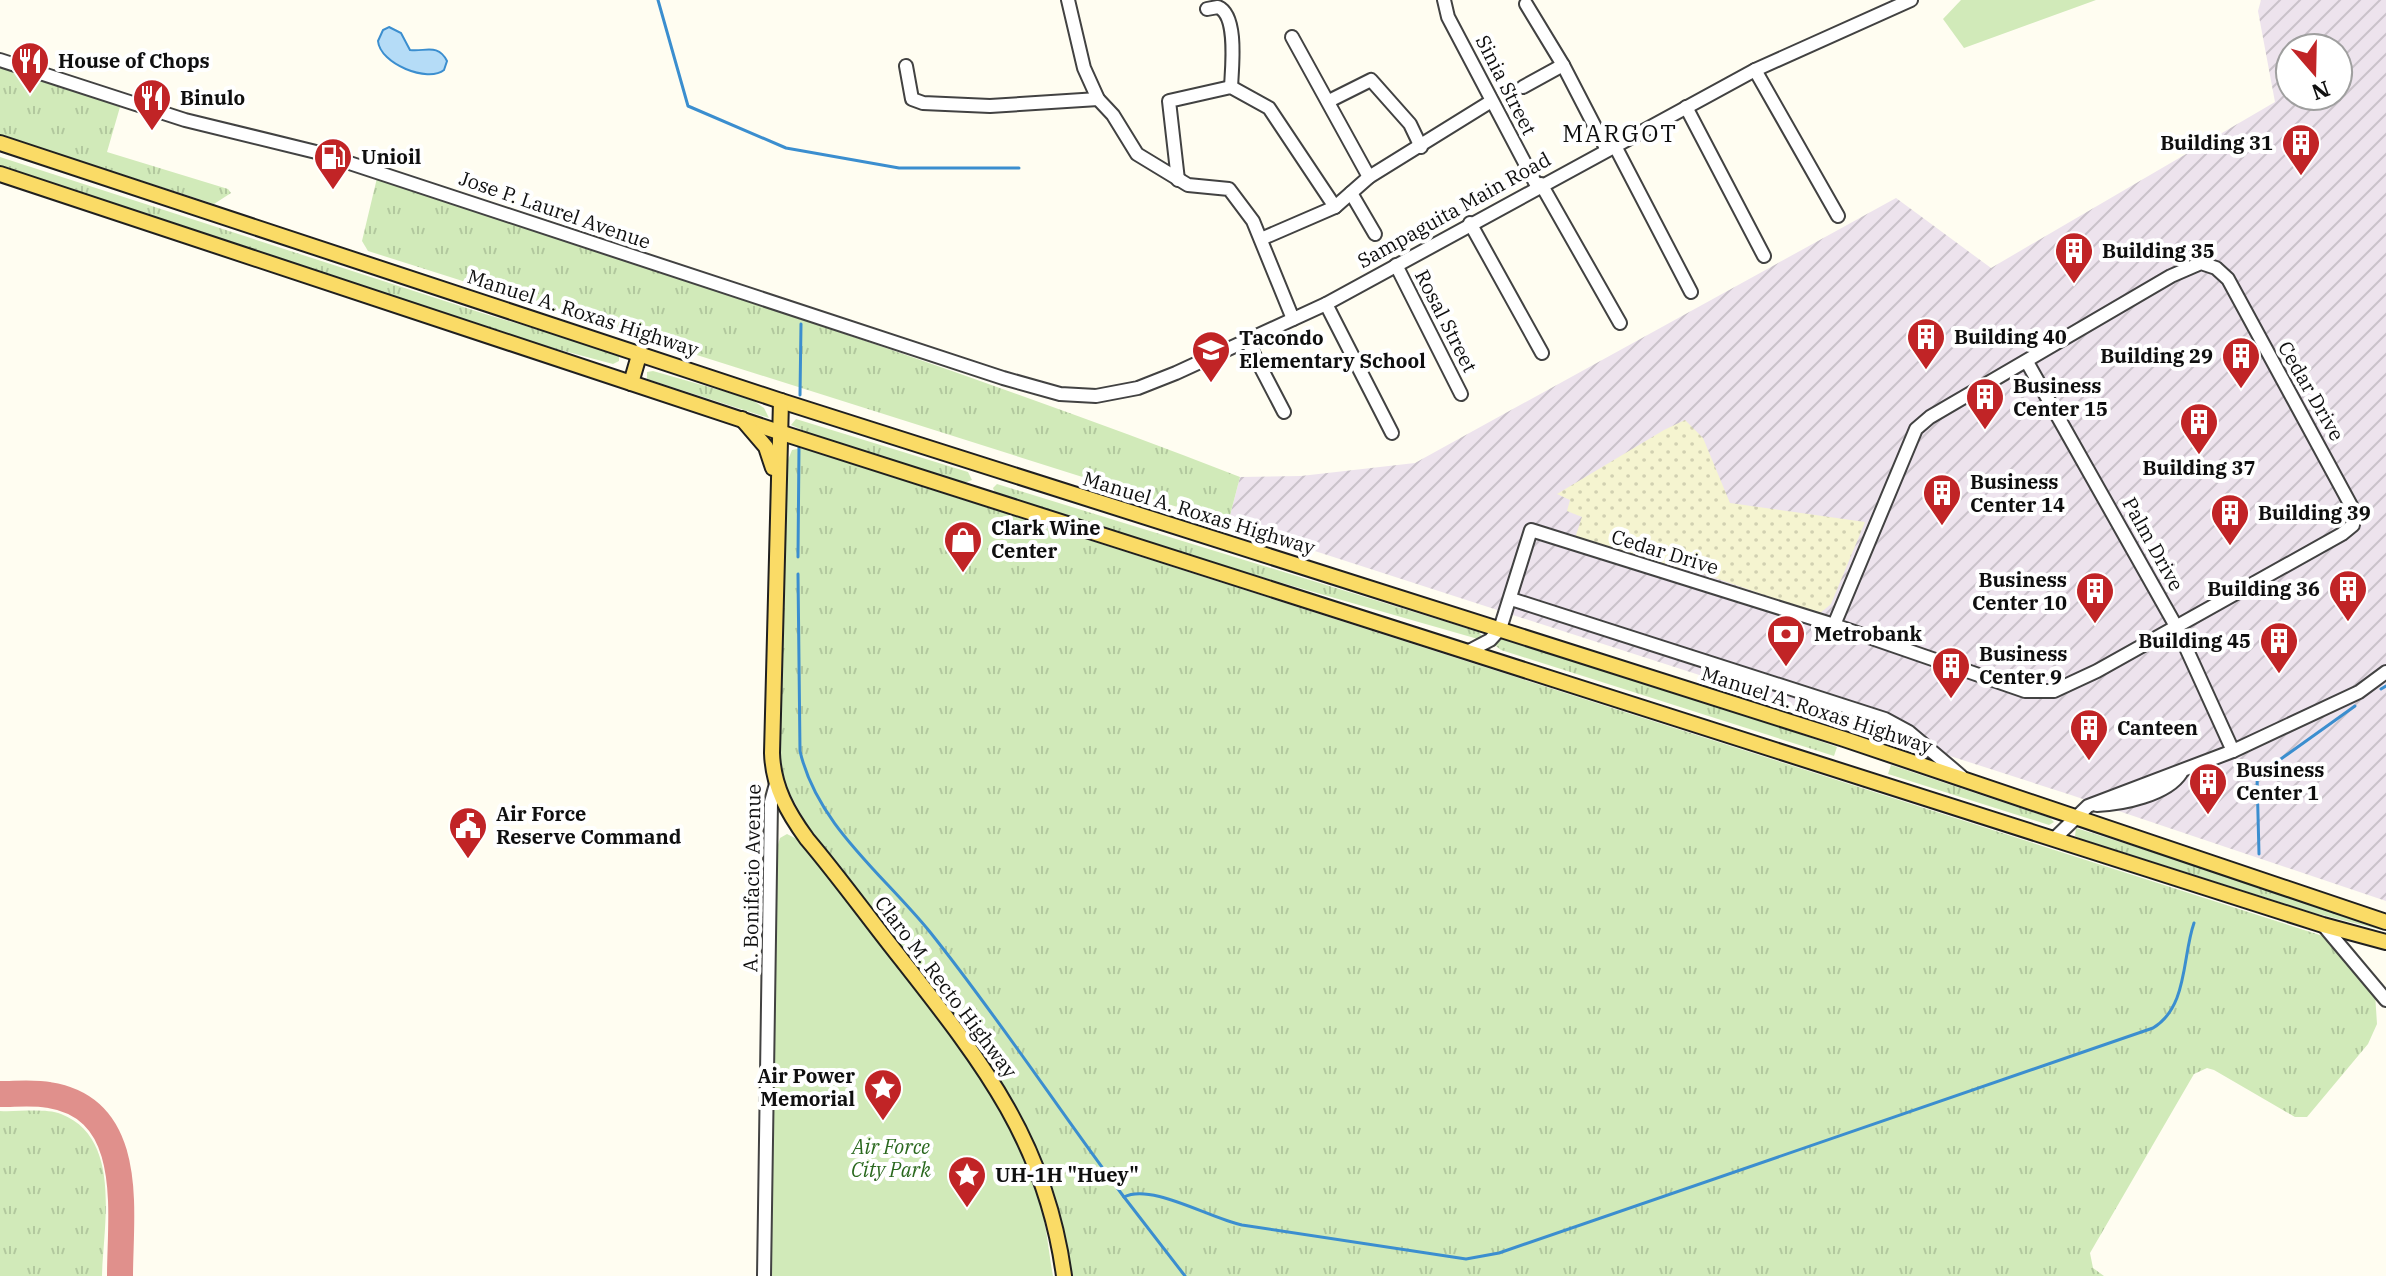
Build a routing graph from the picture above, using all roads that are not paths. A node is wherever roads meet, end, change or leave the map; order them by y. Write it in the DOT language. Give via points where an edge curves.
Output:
graph roads {
  1 [pos="1068,0"];
  2 [pos="1444,0"];
  3 [pos="1911,0"];
  4 [pos="1526,4"];
  5 [pos="1207,9"];
  6 [pos="1292,37"];
  7 [pos="0,60"];
  8 [pos="1563,65"];
  9 [pos="906,66"];
  10 [pos="1755,70"];
  11 [pos="1231,87"];
  12 [pos="1523,87"];
  13 [pos="1098,99"];
  14 [pos="1329,101"];
  15 [pos="1490,102"];
  16 [pos="1686,107"];
  17 [pos="0,143"];
  18 [pos="1421,147"];
  19 [pos="1611,148"];
  20 [pos="0,174"];
  21 [pos="1369,177"];
  22 [pos="1178,180"];
  23 [pos="1539,185"];
  24 [pos="1351,193"];
  25 [pos="1335,207"];
  26 [pos="1838,216"];
  27 [pos="1470,223"];
  28 [pos="1375,234"];
  29 [pos="1261,239"];
  30 [pos="1764,256"];
  31 [pos="1396,265"];
  32 [pos="1691,292"];
  33 [pos="1326,304"];
  34 [pos="1293,319"];
  35 [pos="1620,323"];
  36 [pos="1247,341"];
  37 [pos="640,352"];
  38 [pos="1542,353"];
  39 [pos="2027,362"];
  40 [pos="631,383"];
  41 [pos="1461,394"];
  42 [pos="1096,396"];
  43 [pos="781,401"];
  44 [pos="1284,412"];
  45 [pos="742,418"];
  46 [pos="779,432"];
  47 [pos="1392,433"];
  48 [pos="991,469"];
  49 [pos="777,482"];
  50 [pos="983,496"];
  51 [pos="1511,599"];
  52 [pos="1834,625"];
  53 [pos="2177,628"];
  54 [pos="1500,629"];
  55 [pos="1469,651"];
  56 [pos="2386,672"];
  57 [pos="2233,751"];
  58 [pos="1964,779"];
  59 [pos="776,784"];
  60 [pos="2082,810"];
  61 [pos="2055,838"];
  62 [pos="2318,899"];
  63 [pos="2386,913"];
  64 [pos="2386,922"];
  65 [pos="2323,925"];
  66 [pos="2386,942"];
  67 [pos="2386,1000"];
  68 [pos="764,1276"];
  69 [pos="1064,1276"];
  1 -- 13 [label="street" via="1084,68"];
  2 -- 15 [label="street, Sinia Street"];
  3 -- 10 [label="street, Sampaguita Main Road"];
  4 -- 8 [label="street"];
  5 -- 11 [label="street" via="1218,7 1228,16"];
  6 -- 14 [label="street"];
  7 -- 42 [label="street, Jose P. Laurel Avenue" via="185,120 316,152 1003,378 1060,394"];
  8 -- 12 [label="street"];
  8 -- 19 [label="street"];
  9 -- 13 [label="street" via="912,99 923,103 1003,106"];
  10 -- 16 [label="street, Sampaguita Main Road"];
  10 -- 26 [label="street"];
  11 -- 22 [label="street" via="1169,101"];
  11 -- 25 [label="street" via="1269,108"];
  13 -- 22 [label="street" via="1137,154"];
  14 -- 18 [label="street" via="1371,80 1410,124"];
  14 -- 21 [label="street"];
  15 -- 18 [label="street"];
  15 -- 23 [label="street, Sinia Street"];
  16 -- 19 [label="street, Sampaguita Main Road"];
  16 -- 30 [label="street"];
  17 -- 37 [label="main road, Manuel A. Roxas Highway"];
  18 -- 21 [label="street"];
  19 -- 23 [label="street, Sampaguita Main Road"];
  19 -- 32 [label="street"];
  20 -- 40 [label="main road"];
  21 -- 24 [label="street"];
  22 -- 29 [label="street" via="1229,189"];
  23 -- 27 [label="street, Sampaguita Main Road"];
  23 -- 35 [label="street, Sinia Street"];
  24 -- 25 [label="street"];
  24 -- 28 [label="street"];
  25 -- 29 [label="street"];
  27 -- 31 [label="street, Sampaguita Main Road"];
  27 -- 38 [label="street"];
  29 -- 34 [label="street"];
  31 -- 33 [label="street, Sampaguita Main Road"];
  31 -- 41 [label="street, Rosal Street"];
  33 -- 34 [label="street, Sampaguita Main Road"];
  33 -- 47 [label="street"];
  34 -- 36 [label="street, Sampaguita Main Road"];
  36 -- 42 [label="street, Sampaguita Main Road" via="1138,388"];
  36 -- 44 [label="street"];
  37 -- 40 [label="main road"];
  37 -- 43 [label="main road, Manuel A. Roxas Highway"];
  39 -- 52 [label="street, Cedar Drive" via="1916,429"];
  39 -- 53 [label="street, Palm Drive"];
  39 -- 53 [label="street, Cedar Drive" via="2188,267 2201,263 2228,279 2338,478 2354,511 2353,525"];
  40 -- 45 [label="main road"];
  43 -- 46 [label="main road, A. Bonifacio Avenue"];
  43 -- 48 [label="main road, Manuel A. Roxas Highway"];
  45 -- 46 [label="main road"];
  45 -- 49 [label="main road, A. Bonifacio Avenue" via="766,447"];
  46 -- 49 [label="main road, A. Bonifacio Avenue"];
  46 -- 50 [label="main road"];
  48 -- 50 [label="main road"];
  48 -- 54 [label="main road, Manuel A. Roxas Highway"];
  49 -- 59 [label="main road, A. Bonifacio Avenue" via="772,753"];
  50 -- 55 [label="main road"];
  51 -- 52 [label="street, Cedar Drive" via="1531,530"];
  51 -- 54 [label="street"];
  51 -- 58 [label="street" via="1885,719 1909,732"];
  52 -- 53 [label="street, Cedar Drive" via="2040,693 2054,691"];
  53 -- 57 [label="street, Palm Drive"];
  54 -- 55 [label="street"];
  54 -- 58 [label="main road, Manuel A. Roxas Highway"];
  55 -- 61 [label="main road"];
  56 -- 57 [label="street" via="2359,692"];
  57 -- 60 [label="street" via="2143,796"];
  58 -- 60 [label="main road, Manuel A. Roxas Highway"];
  59 -- 68 [label="street, A. Bonifacio Avenue" via="771,802"];
  59 -- 69 [label="main road, Claro M. Recto Highway" via="807,839 1001,1093 1041,1182"];
  60 -- 61 [label="street"];
  60 -- 62 [label="main road, Manuel A. Roxas Highway"];
  61 -- 65 [label="main road"];
  62 -- 63 [label="main road"];
  62 -- 64 [label="main road, Manuel A. Roxas Highway"];
  65 -- 66 [label="main road"];
  65 -- 67 [label="street"];
}
